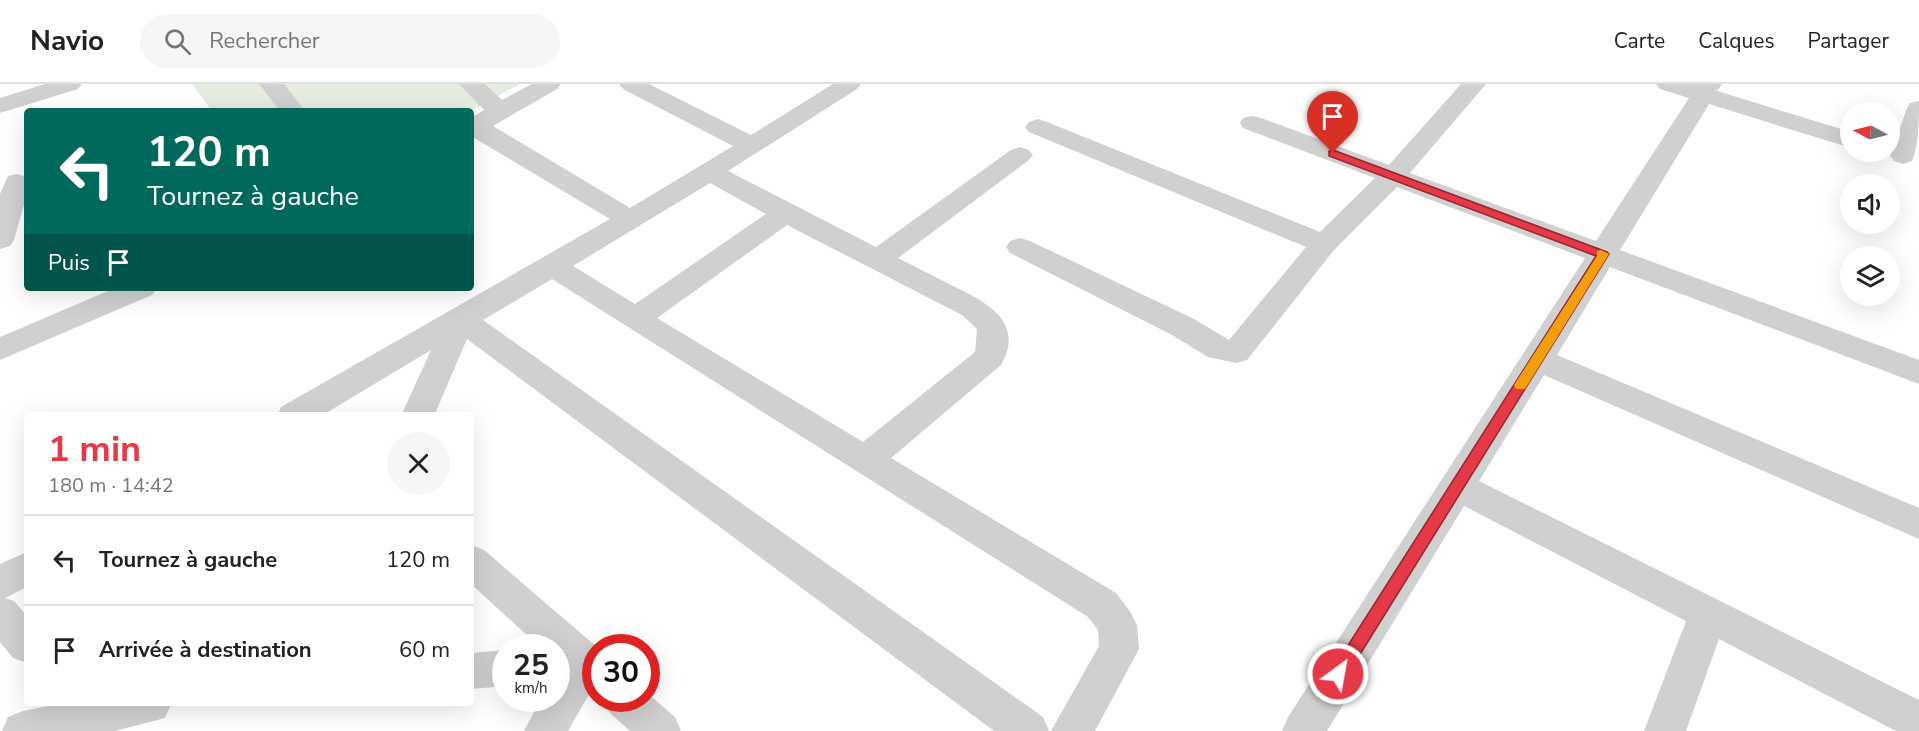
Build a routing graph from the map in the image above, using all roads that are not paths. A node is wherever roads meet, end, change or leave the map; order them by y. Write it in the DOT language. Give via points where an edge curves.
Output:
graph roads {
  1 [pos="70,84"];
  2 [pos="271,84"];
  3 [pos="471,84"];
  4 [pos="549,84"];
  5 [pos="632,84"];
  6 [pos="1474,84"];
  7 [pos="1668,84"];
  8 [pos="836,86"];
  9 [pos="1707,89"];
  10 [pos="0,106"];
  11 [pos="283,108"];
  12 [pos="1919,108"];
  13 [pos="500,112"];
  14 [pos="1252,123"];
  15 [pos="474,126"];
  16 [pos="474,128"];
  17 [pos="1038,128"];
  18 [pos="1840,136"];
  19 [pos="753,146"];
  20 [pos="1020,154"];
  21 [pos="1903,156"];
  22 [pos="711,172"];
  23 [pos="1393,176"];
  24 [pos="15,183"];
  25 [pos="785,213"];
  26 [pos="631,220"];
  27 [pos="0,240"];
  28 [pos="1324,244"];
  29 [pos="1020,247"];
  30 [pos="1603,254"];
  31 [pos="878,260"];
  32 [pos="553,266"];
  33 [pos="128,291"];
  34 [pos="104,296"];
  35 [pos="474,302"];
  36 [pos="635,319"];
  37 [pos="0,349"];
  38 [pos="1537,359"];
  39 [pos="1919,372"];
  40 [pos="299,412"];
  41 [pos="419,412"];
  42 [pos="865,460"];
  43 [pos="1457,486"];
  44 [pos="1919,524"];
  45 [pos="474,564"];
  46 [pos="24,570"];
  47 [pos="0,583"];
  48 [pos="0,613"];
  49 [pos="1708,614"];
  50 [pos="24,641"];
  51 [pos="579,667"];
  52 [pos="492,669"];
  53 [pos="474,671"];
  54 [pos="41,706"];
  55 [pos="141,706"];
  56 [pos="639,712"];
  57 [pos="1919,721"];
  58 [pos="0,731"];
  59 [pos="23,731"];
  60 [pos="545,731"];
  61 [pos="660,731"];
  62 [pos="1028,731"];
  63 [pos="1072,731"];
  64 [pos="1303,731"];
  65 [pos="1665,731"];
  1 -- 10 [label="street"];
  2 -- 11 [label="street"];
  3 -- 13 [label="street"];
  4 -- 13 [label="street"];
  5 -- 19 [label="street"];
  6 -- 23 [label="street"];
  7 -- 9 [label="street"];
  8 -- 19 [label="street"];
  9 -- 18 [label="street"];
  9 -- 30 [label="street"];
  12 -- 21 [label="street"];
  13 -- 15 [label="street"];
  14 -- 23 [label="street"];
  16 -- 26 [label="street"];
  17 -- 28 [label="street"];
  19 -- 22 [label="street"];
  20 -- 31 [label="street"];
  22 -- 25 [label="street"];
  22 -- 26 [label="street"];
  23 -- 28 [label="street"];
  23 -- 30 [label="street"];
  24 -- 27 [label="street"];
  25 -- 31 [label="street"];
  25 -- 36 [label="street"];
  26 -- 32 [label="street"];
  28 -- 29 [label="street" via="1236,352 1219,349 1183,327"];
  30 -- 38 [label="street"];
  30 -- 39 [label="street"];
  31 -- 42 [label="street" via="973,308 988,319 995,337 990,357"];
  32 -- 35 [label="street"];
  32 -- 36 [label="street"];
  33 -- 34 [label="street"];
  34 -- 37 [label="street"];
  35 -- 40 [label="street"];
  35 -- 41 [label="street"];
  35 -- 62 [label="street"];
  36 -- 42 [label="street"];
  38 -- 43 [label="street"];
  38 -- 44 [label="street"];
  42 -- 63 [label="street" via="1102,605 1117,625 1119,649"];
  43 -- 49 [label="street"];
  43 -- 64 [label="street"];
  45 -- 51 [label="street"];
  46 -- 47 [label="street"];
  48 -- 50 [label="street"];
  49 -- 57 [label="street"];
  49 -- 65 [label="street"];
  51 -- 60 [label="street"];
  52 -- 53 [label="street"];
  54 -- 58 [label="street"];
  55 -- 59 [label="street"];
  56 -- 61 [label="street"];
}
